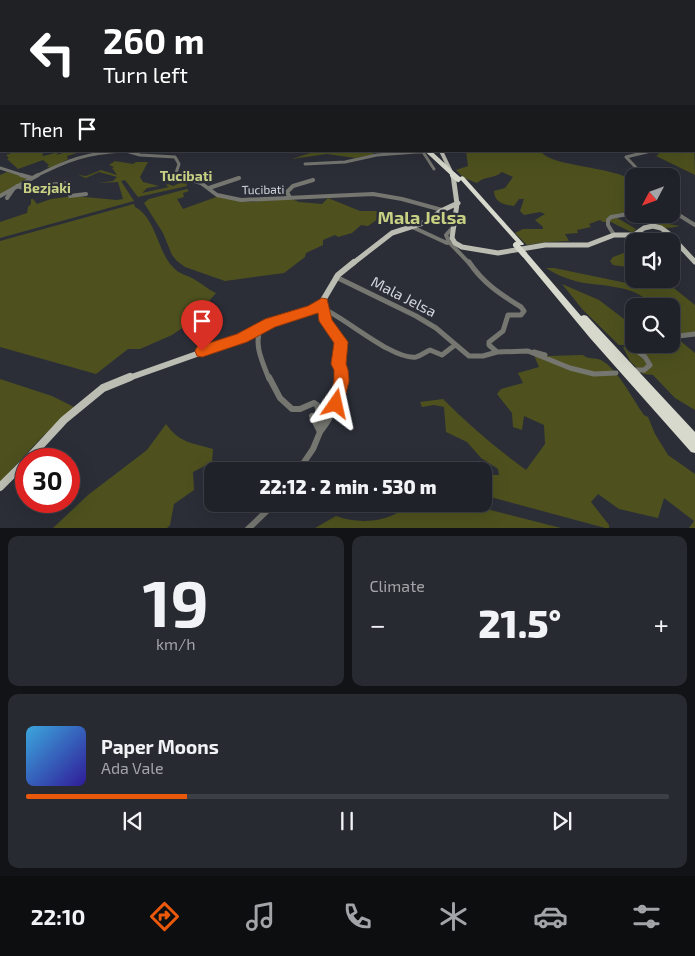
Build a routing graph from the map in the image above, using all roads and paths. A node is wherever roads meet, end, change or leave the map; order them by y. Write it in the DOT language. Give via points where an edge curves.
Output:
graph roads {
  1 [pos="104,152"];
  2 [pos="128,152"];
  3 [pos="170,152"];
  4 [pos="373,152"];
  5 [pos="424,152"];
  6 [pos="431,152"];
  7 [pos="442,152"];
  8 [pos="647,152"];
  9 [pos="377,155"];
  10 [pos="175,157"];
  11 [pos="305,164"];
  12 [pos="0,168"];
  13 [pos="636,168"];
  14 [pos="434,169"];
  15 [pos="33,178"];
  16 [pos="240,178"];
  17 [pos="313,180"];
  18 [pos="15,187"];
  19 [pos="209,188"];
  20 [pos="86,194"];
  21 [pos="0,196"];
  22 [pos="7,198"];
  23 [pos="290,198"];
  24 [pos="458,203"];
  25 [pos="442,210"];
  26 [pos="625,215"];
  27 [pos="680,216"];
  28 [pos="455,225"];
  29 [pos="695,225"];
  30 [pos="410,226"];
  31 [pos="614,236"];
  32 [pos="448,242"];
  33 [pos="526,254"];
  34 [pos="695,262"];
  35 [pos="336,278"];
  36 [pos="323,306"];
  37 [pos="261,328"];
  38 [pos="695,334"];
  39 [pos="680,336"];
  40 [pos="455,345"];
  41 [pos="528,351"];
  42 [pos="497,352"];
  43 [pos="640,353"];
  44 [pos="545,354"];
  45 [pos="634,370"];
  46 [pos="616,372"];
  47 [pos="312,416"];
  48 [pos="320,432"];
  49 [pos="695,439"];
  50 [pos="38,448"];
  51 [pos="695,448"];
  52 [pos="304,462"];
  53 [pos="15,472"];
  54 [pos="0,488"];
  55 [pos="265,512"];
  56 [pos="248,528"];
  1 -- 15 [label="street" via="70,159"];
  2 -- 10 [label="street"];
  3 -- 10 [label="street"];
  4 -- 9 [label="street"];
  5 -- 9 [label="street"];
  5 -- 14 [label="street"];
  6 -- 33 [label="highway, bridge" via="460,179"];
  7 -- 24 [label="main road" via="452,172"];
  8 -- 13 [label="street" via="626,157"];
  9 -- 11 [label="street" via="345,162"];
  10 -- 19 [label="street, Tucibati" via="179,164 178,176"];
  12 -- 15 [label="street"];
  15 -- 18 [label="street"];
  16 -- 19 [label="street"];
  17 -- 23 [label="street" via="293,186 287,192"];
  18 -- 20 [label="street" via="30,191 66,183 70,196"];
  18 -- 21 [label="street"];
  18 -- 22 [label="street"];
  19 -- 23 [label="street, Tucibati" via="218,195 241,200"];
  23 -- 25 [label="street, Tucibati" via="373,194"];
  24 -- 25 [label="main road"];
  24 -- 28 [label="main road"];
  25 -- 30 [label="main road" via="426,222"];
  26 -- 31 [label="street" via="608,220"];
  27 -- 29 [label="street"];
  28 -- 31 [label="main road" via="452,238 458,245 490,252 545,245 588,245"];
  28 -- 32 [label="street" via="446,235"];
  30 -- 32 [label="street"];
  30 -- 35 [label="main road" via="392,233"];
  31 -- 34 [label="main road" via="634,235 642,227 655,226 671,235 682,252"];
  32 -- 42 [label="street" via="491,288 524,312 508,315 503,331 489,342"];
  33 -- 49 [label="highway"];
  33 -- 51 [label="highway" via="593,336"];
  35 -- 36 [label="main road"];
  35 -- 40 [label="street, Mala Jelsa" via="416,316"];
  36 -- 37 [label="main road" via="290,315"];
  36 -- 40 [label="street" via="402,356 414,358 430,350 442,355"];
  36 -- 48 [label="street" via="325,321 341,342 338,364 341,381 333,415"];
  37 -- 48 [label="street" via="257,339 270,382 293,410 305,409 314,403 317,405 322,424"];
  37 -- 50 [label="main road" via="242,338 103,388 64,420"];
  38 -- 39 [label="street"];
  40 -- 42 [label="street, Mala Jelsa" via="469,356"];
  41 -- 42 [label="street, Mala Jelsa"];
  41 -- 44 [label="street"];
  41 -- 46 [label="street" via="594,374"];
  43 -- 45 [label="street" via="650,365 644,370"];
  47 -- 48 [label="street"];
  48 -- 52 [label="street"];
  53 -- 54 [label="main road"];
  55 -- 56 [label="street"];
}
